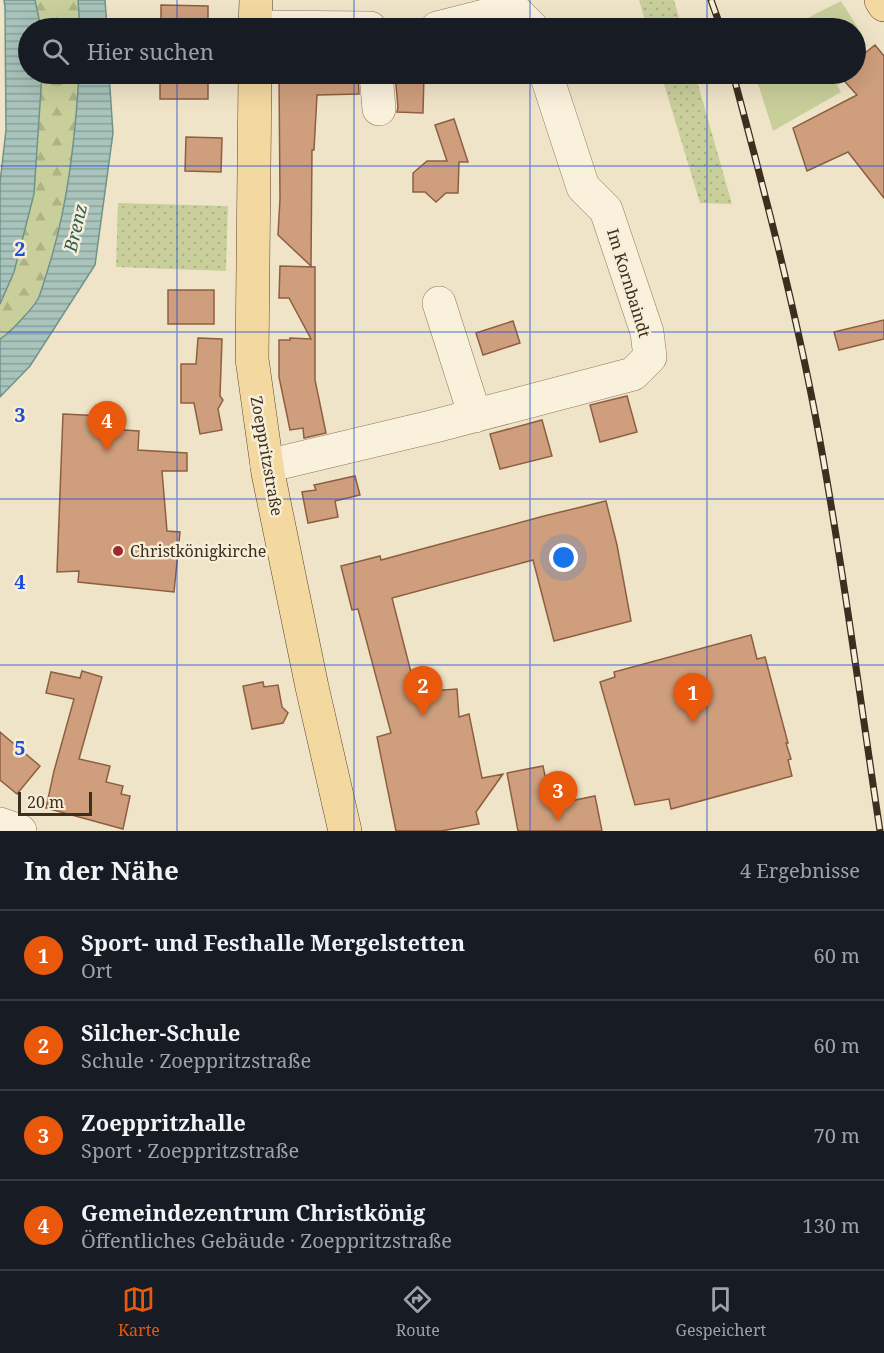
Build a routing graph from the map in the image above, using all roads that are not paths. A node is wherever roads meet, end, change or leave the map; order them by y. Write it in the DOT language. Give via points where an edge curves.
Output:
graph roads {
  1 [pos="881,0"];
  2 [pos="884,5"];
  3 [pos="476,18"];
  4 [pos="522,18"];
  5 [pos="255,84"];
  6 [pos="377,84"];
  7 [pos="549,84"];
  8 [pos="379,109"];
  9 [pos="439,303"];
  10 [pos="476,416"];
  11 [pos="267,466"];
  12 [pos="0,824"];
  13 [pos="20,831"];
  14 [pos="345,831"];
  1 -- 2 [label="main road"];
  3 -- 4 [label="street" via="516,12"];
  5 -- 11 [label="main road, Zoeppritzstraße" via="252,359"];
  6 -- 8 [label="street"];
  7 -- 10 [label="street, Im Kornbaindt" via="582,187 606,210 647,332 650,357 633,374"];
  9 -- 10 [label="street"];
  10 -- 11 [label="street, Im Kornbaindt"];
  11 -- 14 [label="main road, Zoeppritzstraße"];
  12 -- 13 [label="street"];
}
